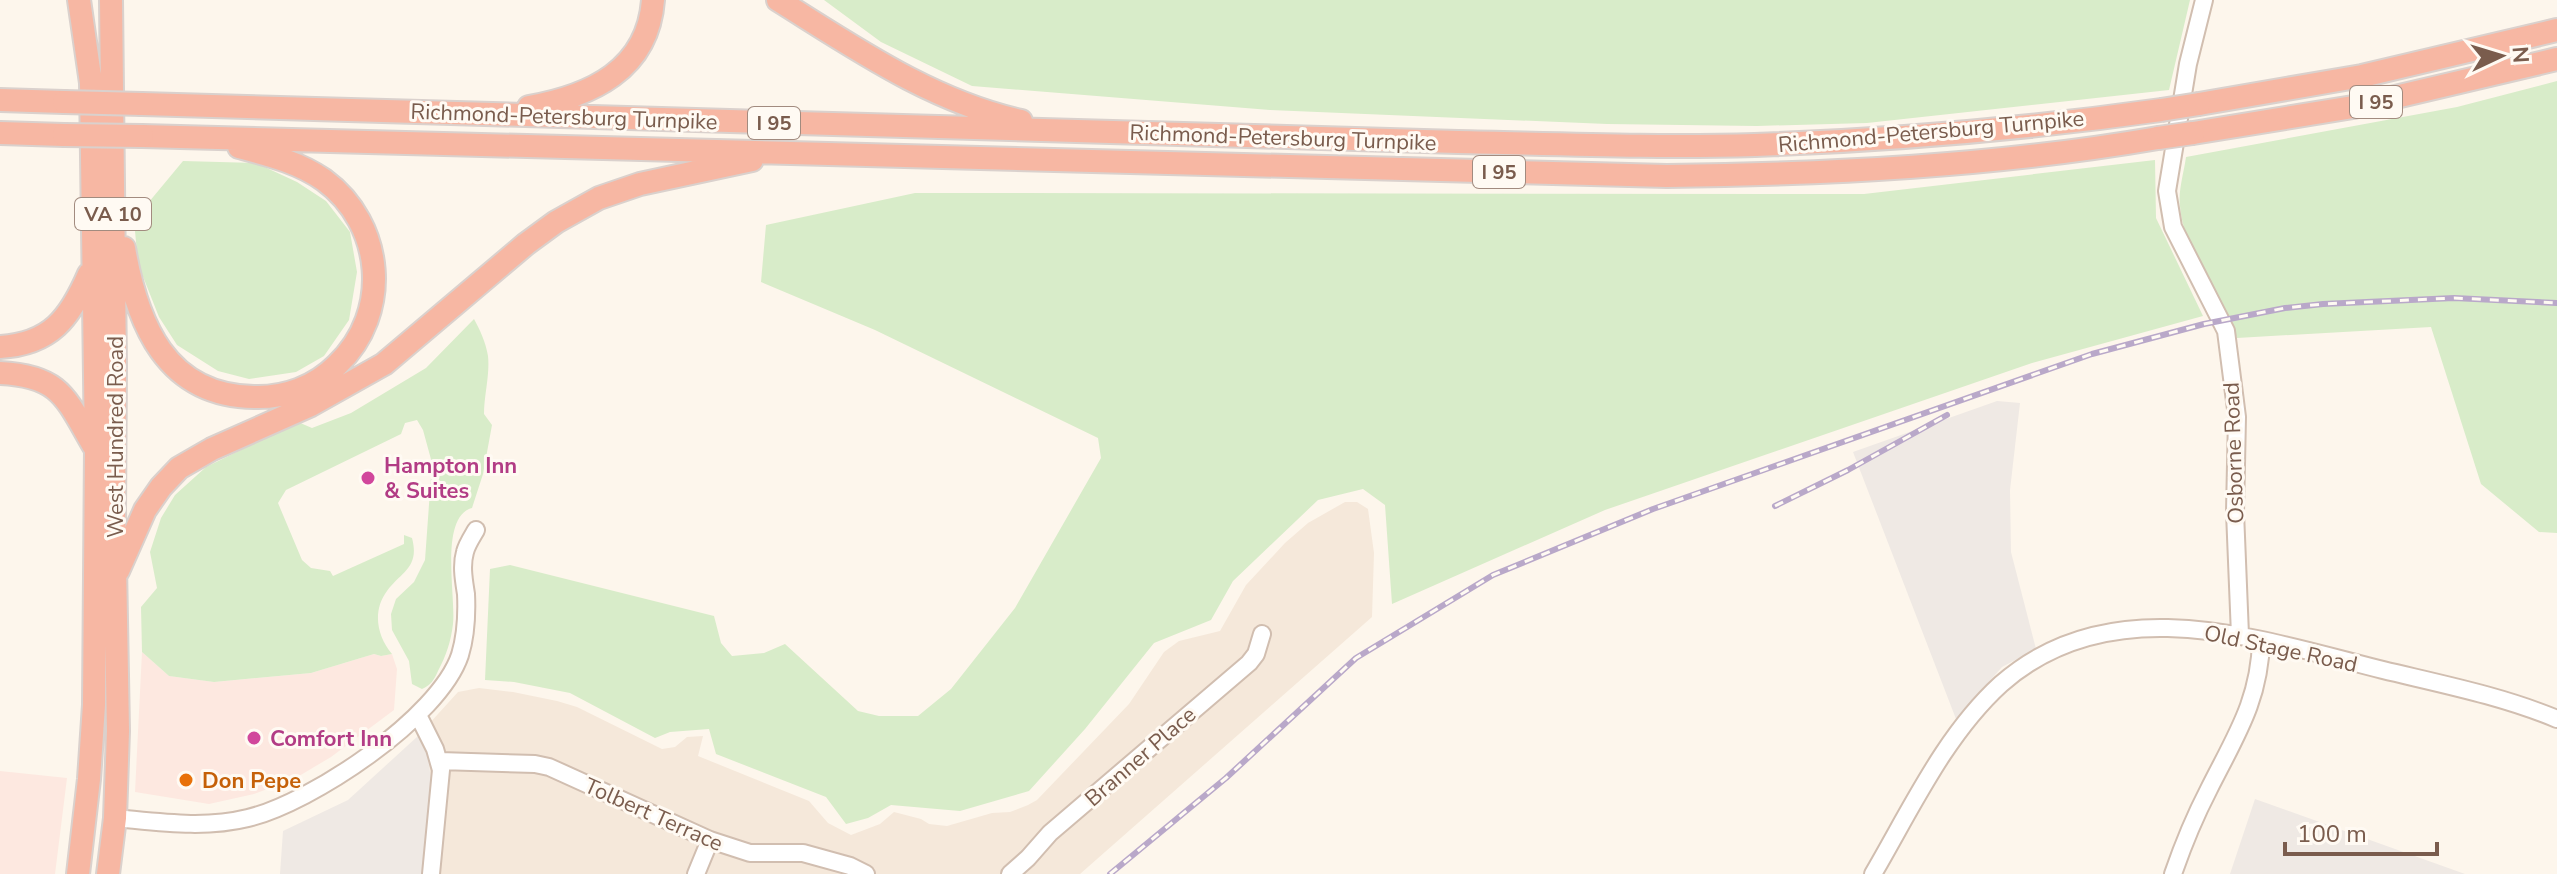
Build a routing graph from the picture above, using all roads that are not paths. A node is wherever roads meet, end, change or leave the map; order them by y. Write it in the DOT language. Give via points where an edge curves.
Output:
graph roads {
  1 [pos="79,0"];
  2 [pos="111,0"];
  3 [pos="653,0"];
  4 [pos="778,0"];
  5 [pos="2204,0"];
  6 [pos="2557,30"];
  7 [pos="2557,59"];
  8 [pos="1,100"];
  9 [pos="484,114"];
  10 [pos="1065,130"];
  11 [pos="0,133"];
  12 [pos="203,137"];
  13 [pos="774,153"];
  14 [pos="113,159"];
  15 [pos="93,266"];
  16 [pos="0,347"];
  17 [pos="0,373"];
  18 [pos="96,449"];
  19 [pos="476,530"];
  20 [pos="115,580"];
  21 [pos="1262,634"];
  22 [pos="2240,635"];
  23 [pos="2261,640"];
  24 [pos="418,715"];
  25 [pos="2557,719"];
  26 [pos="440,761"];
  27 [pos="89,779"];
  28 [pos="115,818"];
  29 [pos="85,821"];
  30 [pos="710,840"];
  31 [pos="109,867"];
  32 [pos="78,874"];
  33 [pos="431,874"];
  34 [pos="696,874"];
  35 [pos="866,874"];
  36 [pos="1010,874"];
  37 [pos="1873,874"];
  38 [pos="2173,874"];
  1 -- 15 [label="highway, West Hundred Road / VA 10" via="91,83"];
  2 -- 14 [label="highway, West Hundred Road / VA 10"];
  3 -- 9 [label="highway" via="640,46 606,80 561,100"];
  4 -- 10 [label="highway" via="930,91 973,108"];
  5 -- 22 [label="street, Osborne Road" via="2167,191 2173,227 2226,331 2237,417"];
  6 -- 10 [label="highway, Richmond-Petersburg Turnpike / I 95, bridge" via="2362,76 2161,110 1841,141 1472,143"];
  7 -- 13 [label="highway, Richmond-Petersburg Turnpike / I 95, bridge" via="2353,107 2042,155 1759,174"];
  8 -- 9 [label="highway, Richmond-Petersburg Turnpike / I 95, bridge"];
  9 -- 10 [label="highway, Richmond-Petersburg Turnpike / I 95"];
  11 -- 12 [label="highway, Richmond-Petersburg Turnpike / I 95, bridge"];
  12 -- 13 [label="highway, Richmond-Petersburg Turnpike / I 95"];
  12 -- 14 [label="highway" via="280,158 322,178 357,214 369,241 374,283 363,328 336,367 291,392 243,397 210,389 183,375 160,351 134,296"];
  13 -- 20 [label="highway" via="640,184 599,198 556,222 384,364 179,468 145,510"];
  14 -- 20 [label="highway, West Hundred Road / VA 10"];
  15 -- 16 [label="highway" via="63,321 41,338"];
  15 -- 18 [label="highway, West Hundred Road / VA 10"];
  17 -- 18 [label="highway" via="51,385 66,399"];
  18 -- 27 [label="highway, West Hundred Road / VA 10" via="96,655"];
  19 -- 24 [label="street" via="463,562 466,617 459,658"];
  20 -- 28 [label="highway, West Hundred Road / VA 10"];
  21 -- 36 [label="street, Branner Place" via="1249,663 1050,833"];
  22 -- 23 [label="street, Old Stage Road"];
  22 -- 37 [label="street, Old Stage Road" via="2190,628 2128,629 2070,644 2022,669 1986,699 1950,744"];
  23 -- 25 [label="street, Old Stage Road"];
  23 -- 38 [label="street" via="2259,675 2248,712"];
  24 -- 26 [label="street"];
  24 -- 28 [label="street" via="340,775 270,812 204,824"];
  26 -- 30 [label="street, Tolbert Terrace" via="549,767"];
  26 -- 33 [label="street"];
  27 -- 28 [label="highway" via="106,814"];
  27 -- 29 [label="highway, West Hundred Road / VA 10"];
  28 -- 31 [label="highway, West Hundred Road / VA 10"];
  29 -- 31 [label="highway" via="97,827"];
  29 -- 32 [label="highway, West Hundred Road / VA 10"];
  30 -- 34 [label="street"];
  30 -- 35 [label="street, Tolbert Terrace" via="750,853 803,853"];
}
